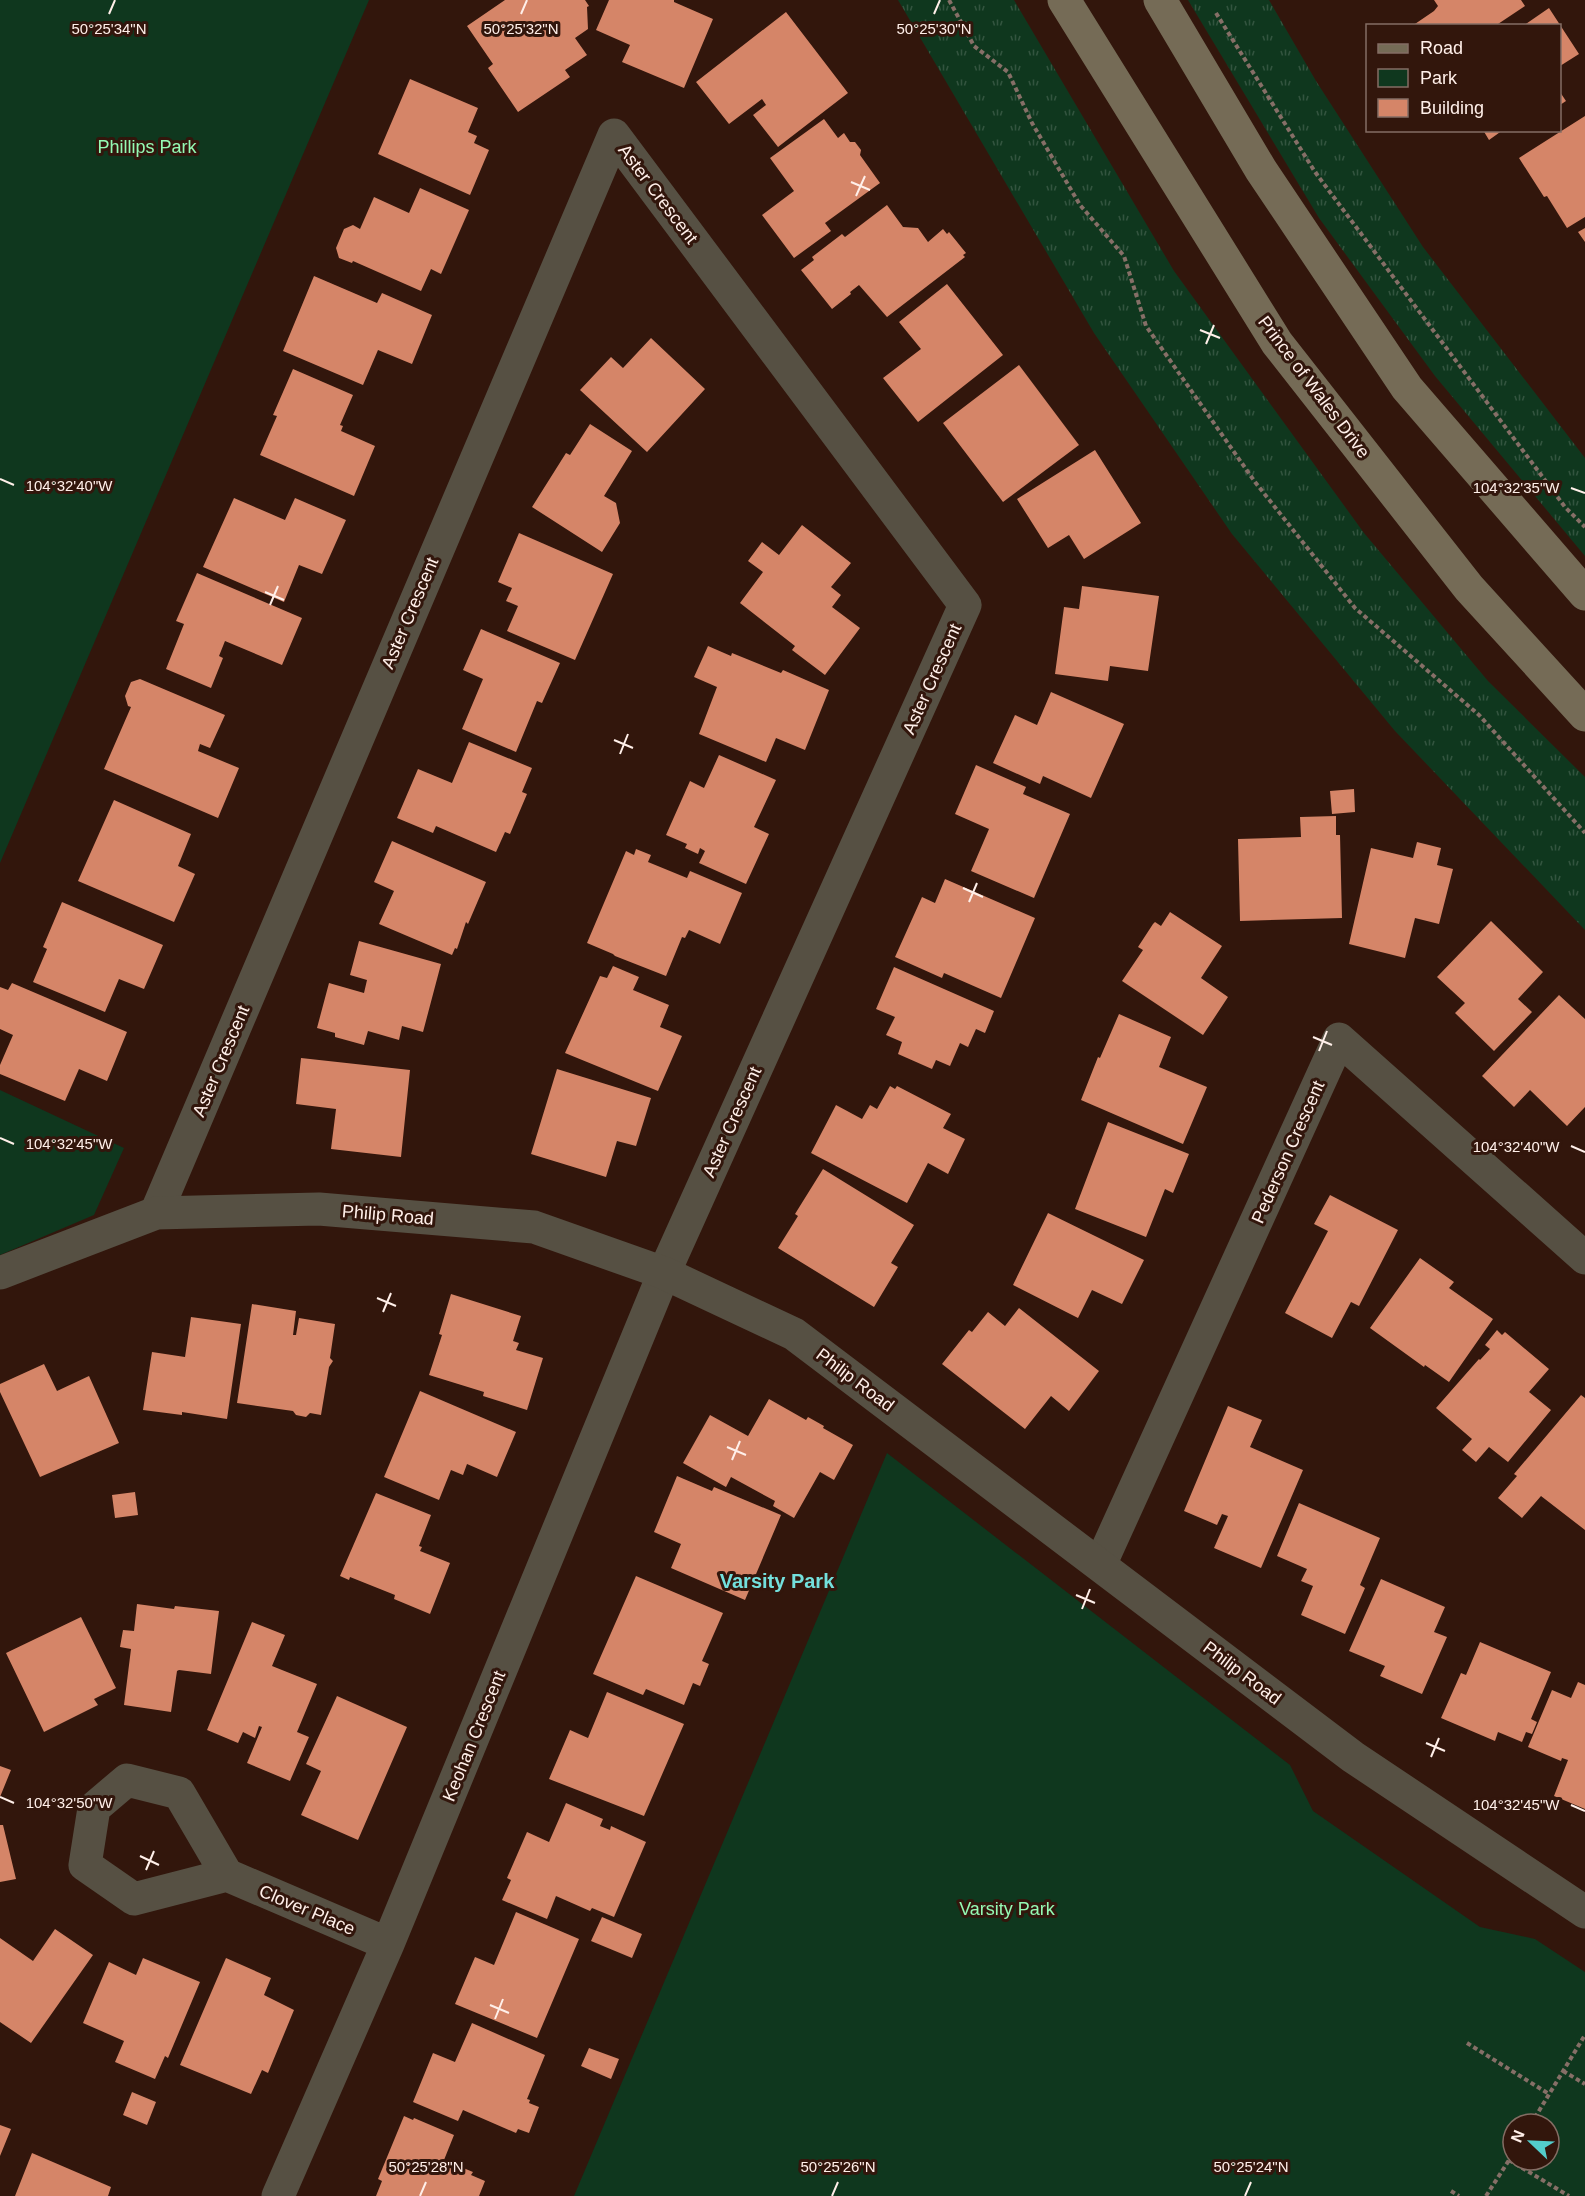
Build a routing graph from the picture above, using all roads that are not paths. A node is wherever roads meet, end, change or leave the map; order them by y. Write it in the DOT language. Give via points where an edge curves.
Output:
graph roads {
  1 [pos="1064,0"];
  2 [pos="1160,0"];
  3 [pos="1585,594"];
  4 [pos="1585,715"];
  5 [pos="156,1213"];
  6 [pos="1585,1258"];
  7 [pos="0,1273"];
  8 [pos="664,1273"];
  9 [pos="1100,1565"];
  10 [pos="227,1875"];
  11 [pos="1585,1912"];
  12 [pos="388,1944"];
  13 [pos="278,2196"];
  1 -- 4 [label="main road, Prince of Wales Drive" via="1277,343 1469,588"];
  2 -- 3 [label="main road" via="1261,170 1407,388"];
  5 -- 7 [label="street, Philip Road"];
  5 -- 8 [label="street, Philip Road" via="319,1209 534,1227"];
  5 -- 8 [label="street, Aster Crescent" via="614,135 965,605"];
  6 -- 9 [label="street, Pederson Crescent" via="1339,1039"];
  8 -- 9 [label="street, Philip Road" via="794,1334"];
  8 -- 12 [label="street, Keohan Crescent"];
  9 -- 11 [label="street, Philip Road" via="1353,1757"];
  10 -- 12 [label="street, Clover Place"];
  12 -- 13 [label="street, Keohan Crescent"];
}
